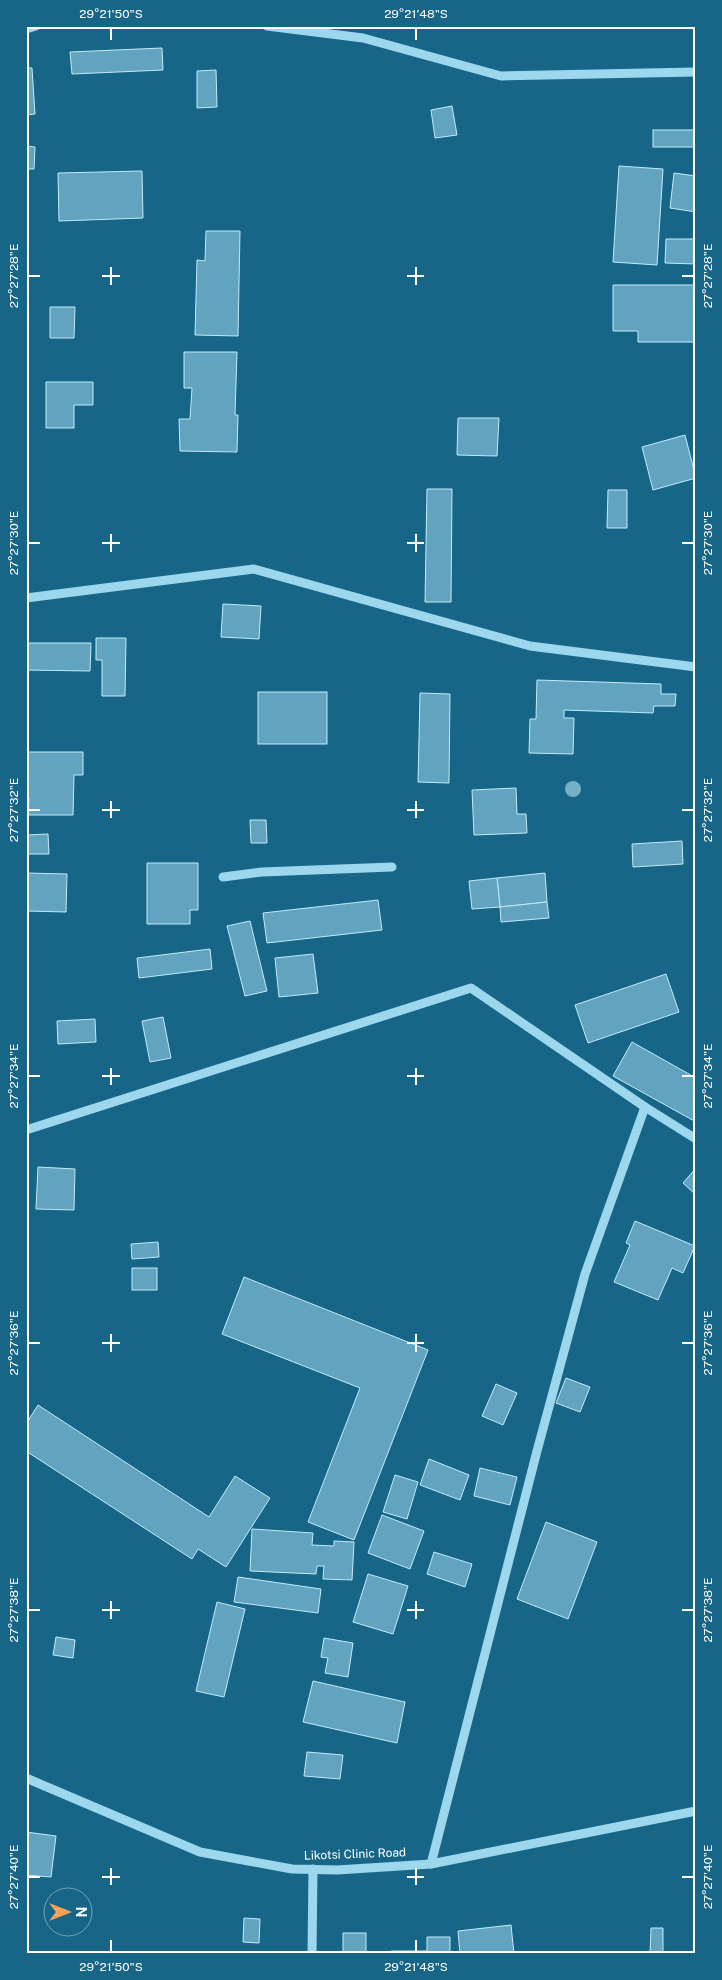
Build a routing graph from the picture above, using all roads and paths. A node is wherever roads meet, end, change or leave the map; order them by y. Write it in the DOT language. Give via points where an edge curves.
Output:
graph roads {
  1 [pos="36,26"];
  2 [pos="267,26"];
  3 [pos="26,29"];
  4 [pos="696,72"];
  5 [pos="26,598"];
  6 [pos="696,667"];
  7 [pos="392,867"];
  8 [pos="223,877"];
  9 [pos="645,1107"];
  10 [pos="26,1130"];
  11 [pos="696,1139"];
  12 [pos="26,1778"];
  13 [pos="696,1812"];
  14 [pos="430,1864"];
  15 [pos="313,1869"];
  16 [pos="312,1954"];
  1 -- 3 [label="street"];
  2 -- 4 [label="street" via="363,38 501,76"];
  5 -- 6 [label="street" via="254,568 530,646"];
  7 -- 8 [label="street" via="262,872"];
  9 -- 10 [label="street" via="471,988"];
  9 -- 11 [label="street"];
  9 -- 14 [label="street" via="585,1274"];
  12 -- 15 [label="street, Likotsi Clinic Road" via="200,1852 292,1869"];
  13 -- 14 [label="street, Likotsi Clinic Road"];
  14 -- 15 [label="street, Likotsi Clinic Road"];
  15 -- 16 [label="street"];
}
